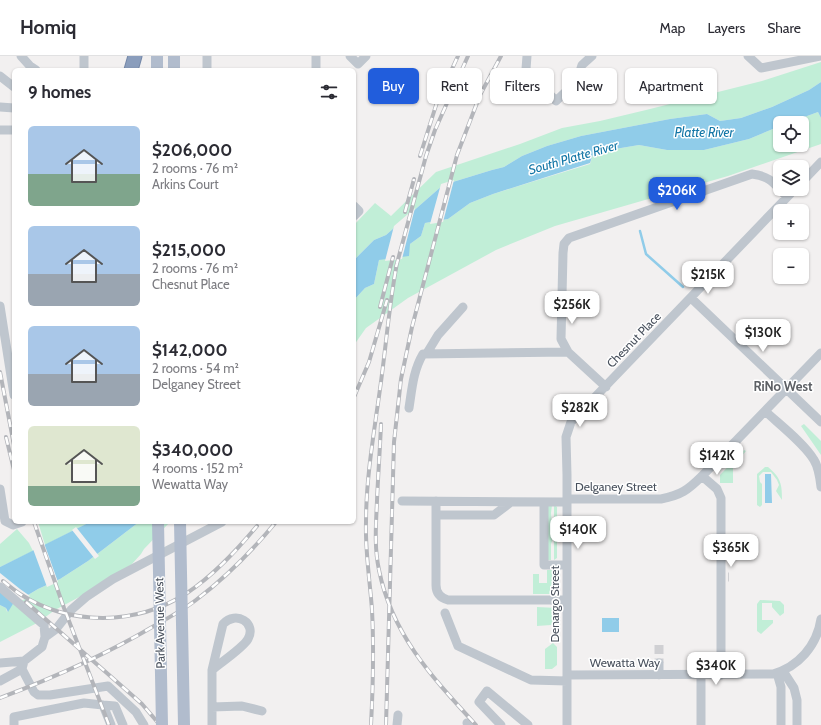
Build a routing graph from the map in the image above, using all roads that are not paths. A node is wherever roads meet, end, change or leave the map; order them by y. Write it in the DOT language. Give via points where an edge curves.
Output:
graph roads {
  1 [pos="21,56"];
  2 [pos="84,56"];
  3 [pos="135,56"];
  4 [pos="157,56"];
  5 [pos="174,56"];
  6 [pos="207,56"];
  7 [pos="316,56"];
  8 [pos="350,56"];
  9 [pos="366,56"];
  10 [pos="527,56"];
  11 [pos="592,56"];
  12 [pos="748,56"];
  13 [pos="821,56"];
  14 [pos="33,68"];
  15 [pos="84,68"];
  16 [pos="132,68"];
  17 [pos="157,68"];
  18 [pos="174,68"];
  19 [pos="207,68"];
  20 [pos="316,68"];
  21 [pos="0,76"];
  22 [pos="12,85"];
  23 [pos="0,107"];
  24 [pos="12,108"];
  25 [pos="0,130"];
  26 [pos="12,130"];
  27 [pos="821,162"];
  28 [pos="809,175"];
  29 [pos="787,198"];
  30 [pos="691,298"];
  31 [pos="0,306"];
  32 [pos="463,307"];
  33 [pos="568,352"];
  34 [pos="427,353"];
  35 [pos="821,353"];
  36 [pos="12,382"];
  37 [pos="606,387"];
  38 [pos="787,389"];
  39 [pos="409,408"];
  40 [pos="765,411"];
  41 [pos="821,422"];
  42 [pos="702,476"];
  43 [pos="821,487"];
  44 [pos="0,489"];
  45 [pos="567,500"];
  46 [pos="402,501"];
  47 [pos="436,501"];
  48 [pos="511,502"];
  49 [pos="544,502"];
  50 [pos="436,515"];
  51 [pos="16,524"];
  52 [pos="158,524"];
  53 [pos="180,524"];
  54 [pos="218,524"];
  55 [pos="567,565"];
  56 [pos="0,587"];
  57 [pos="567,600"];
  58 [pos="445,613"];
  59 [pos="821,619"];
  60 [pos="45,637"];
  61 [pos="0,663"];
  62 [pos="659,663"];
  63 [pos="23,665"];
  64 [pos="212,670"];
  65 [pos="780,672"];
  66 [pos="659,675"];
  67 [pos="701,675"];
  68 [pos="721,675"];
  69 [pos="567,678"];
  70 [pos="0,681"];
  71 [pos="103,705"];
  72 [pos="212,707"];
  73 [pos="262,711"];
  74 [pos="398,715"];
  75 [pos="14,725"];
  76 [pos="111,725"];
  77 [pos="123,725"];
  78 [pos="144,725"];
  79 [pos="162,725"];
  80 [pos="184,725"];
  81 [pos="212,725"];
  82 [pos="397,725"];
  83 [pos="501,725"];
  84 [pos="528,725"];
  85 [pos="567,725"];
  86 [pos="701,725"];
  87 [pos="781,725"];
  88 [pos="797,725"];
  1 -- 14 [label="street"];
  2 -- 15 [label="street"];
  3 -- 16 [label="highway"];
  4 -- 17 [label="main road"];
  5 -- 18 [label="main road"];
  6 -- 19 [label="street"];
  7 -- 20 [label="street"];
  8 -- 9 [label="street" via="358,64"];
  10 -- 11 [label="street" via="526,69 556,101 577,81 582,65"];
  12 -- 13 [label="street" via="761,68"];
  21 -- 22 [label="street"];
  23 -- 24 [label="street"];
  25 -- 26 [label="street"];
  27 -- 28 [label="street"];
  29 -- 30 [label="street, Chesnut Place"];
  29 -- 33 [label="street" via="769,178 752,174 569,238 564,244 563,253 561,339"];
  30 -- 37 [label="street, Chesnut Place"];
  30 -- 38 [label="street"];
  31 -- 36 [label="street"];
  32 -- 34 [label="street" via="438,334"];
  33 -- 34 [label="street"];
  33 -- 37 [label="street"];
  34 -- 39 [label="street" via="423,354 418,362 413,377"];
  35 -- 38 [label="street, Delganey Street"];
  37 -- 45 [label="street, Denargo Street" via="571,422 566,437"];
  38 -- 40 [label="street, Delganey Street"];
  38 -- 41 [label="street"];
  40 -- 42 [label="street, Delganey Street"];
  40 -- 43 [label="street" via="814,460 819,471"];
  42 -- 45 [label="street, Delganey Street" via="687,490 672,497"];
  42 -- 68 [label="street" via="717,489 721,498 724,555"];
  44 -- 51 [label="street" via="5,521 10,525"];
  45 -- 49 [label="street, Delganey Street"];
  45 -- 55 [label="street, Denargo Street"];
  46 -- 47 [label="street, Delganey Street"];
  47 -- 48 [label="street, Delganey Street"];
  47 -- 50 [label="street"];
  48 -- 49 [label="street, Delganey Street"];
  48 -- 50 [label="street" via="494,515"];
  49 -- 55 [label="street" via="544,565"];
  50 -- 57 [label="street" via="436,585 441,597 448,600"];
  52 -- 79 [label="main road, Park Avenue West, bridge"];
  53 -- 80 [label="main road, Park Avenue West, bridge"];
  54 -- 60 [label="street" via="102,586 81,601 56,629"];
  55 -- 57 [label="street, Denargo Street"];
  56 -- 60 [label="street" via="44,625"];
  57 -- 69 [label="street, Denargo Street"];
  58 -- 69 [label="street, Wewatta Way" via="458,646 531,680"];
  59 -- 65 [label="street" via="818,632 808,650 792,666"];
  60 -- 63 [label="street" via="42,648"];
  61 -- 63 [label="street"];
  62 -- 66 [label="street"];
  63 -- 70 [label="street"];
  63 -- 78 [label="street" via="34,692 38,695 108,686 136,712"];
  64 -- 64 [label="street" via="247,641 250,634 248,625 243,620 233,618 223,624"];
  64 -- 72 [label="street"];
  65 -- 68 [label="street, Wewatta Way" via="768,675"];
  65 -- 87 [label="street"];
  65 -- 88 [label="street" via="794,688 797,700"];
  66 -- 67 [label="street, Wewatta Way"];
  66 -- 69 [label="street, Wewatta Way"];
  67 -- 68 [label="street, Wewatta Way"];
  67 -- 86 [label="street"];
  69 -- 85 [label="street, Denargo Street"];
  71 -- 75 [label="street" via="84,703 14,717"];
  71 -- 76 [label="street"];
  71 -- 77 [label="street" via="115,706"];
  72 -- 73 [label="street" via="242,706"];
  72 -- 81 [label="street"];
  74 -- 82 [label="street"];
  83 -- 84 [label="street" via="479,702 487,691"];
}
